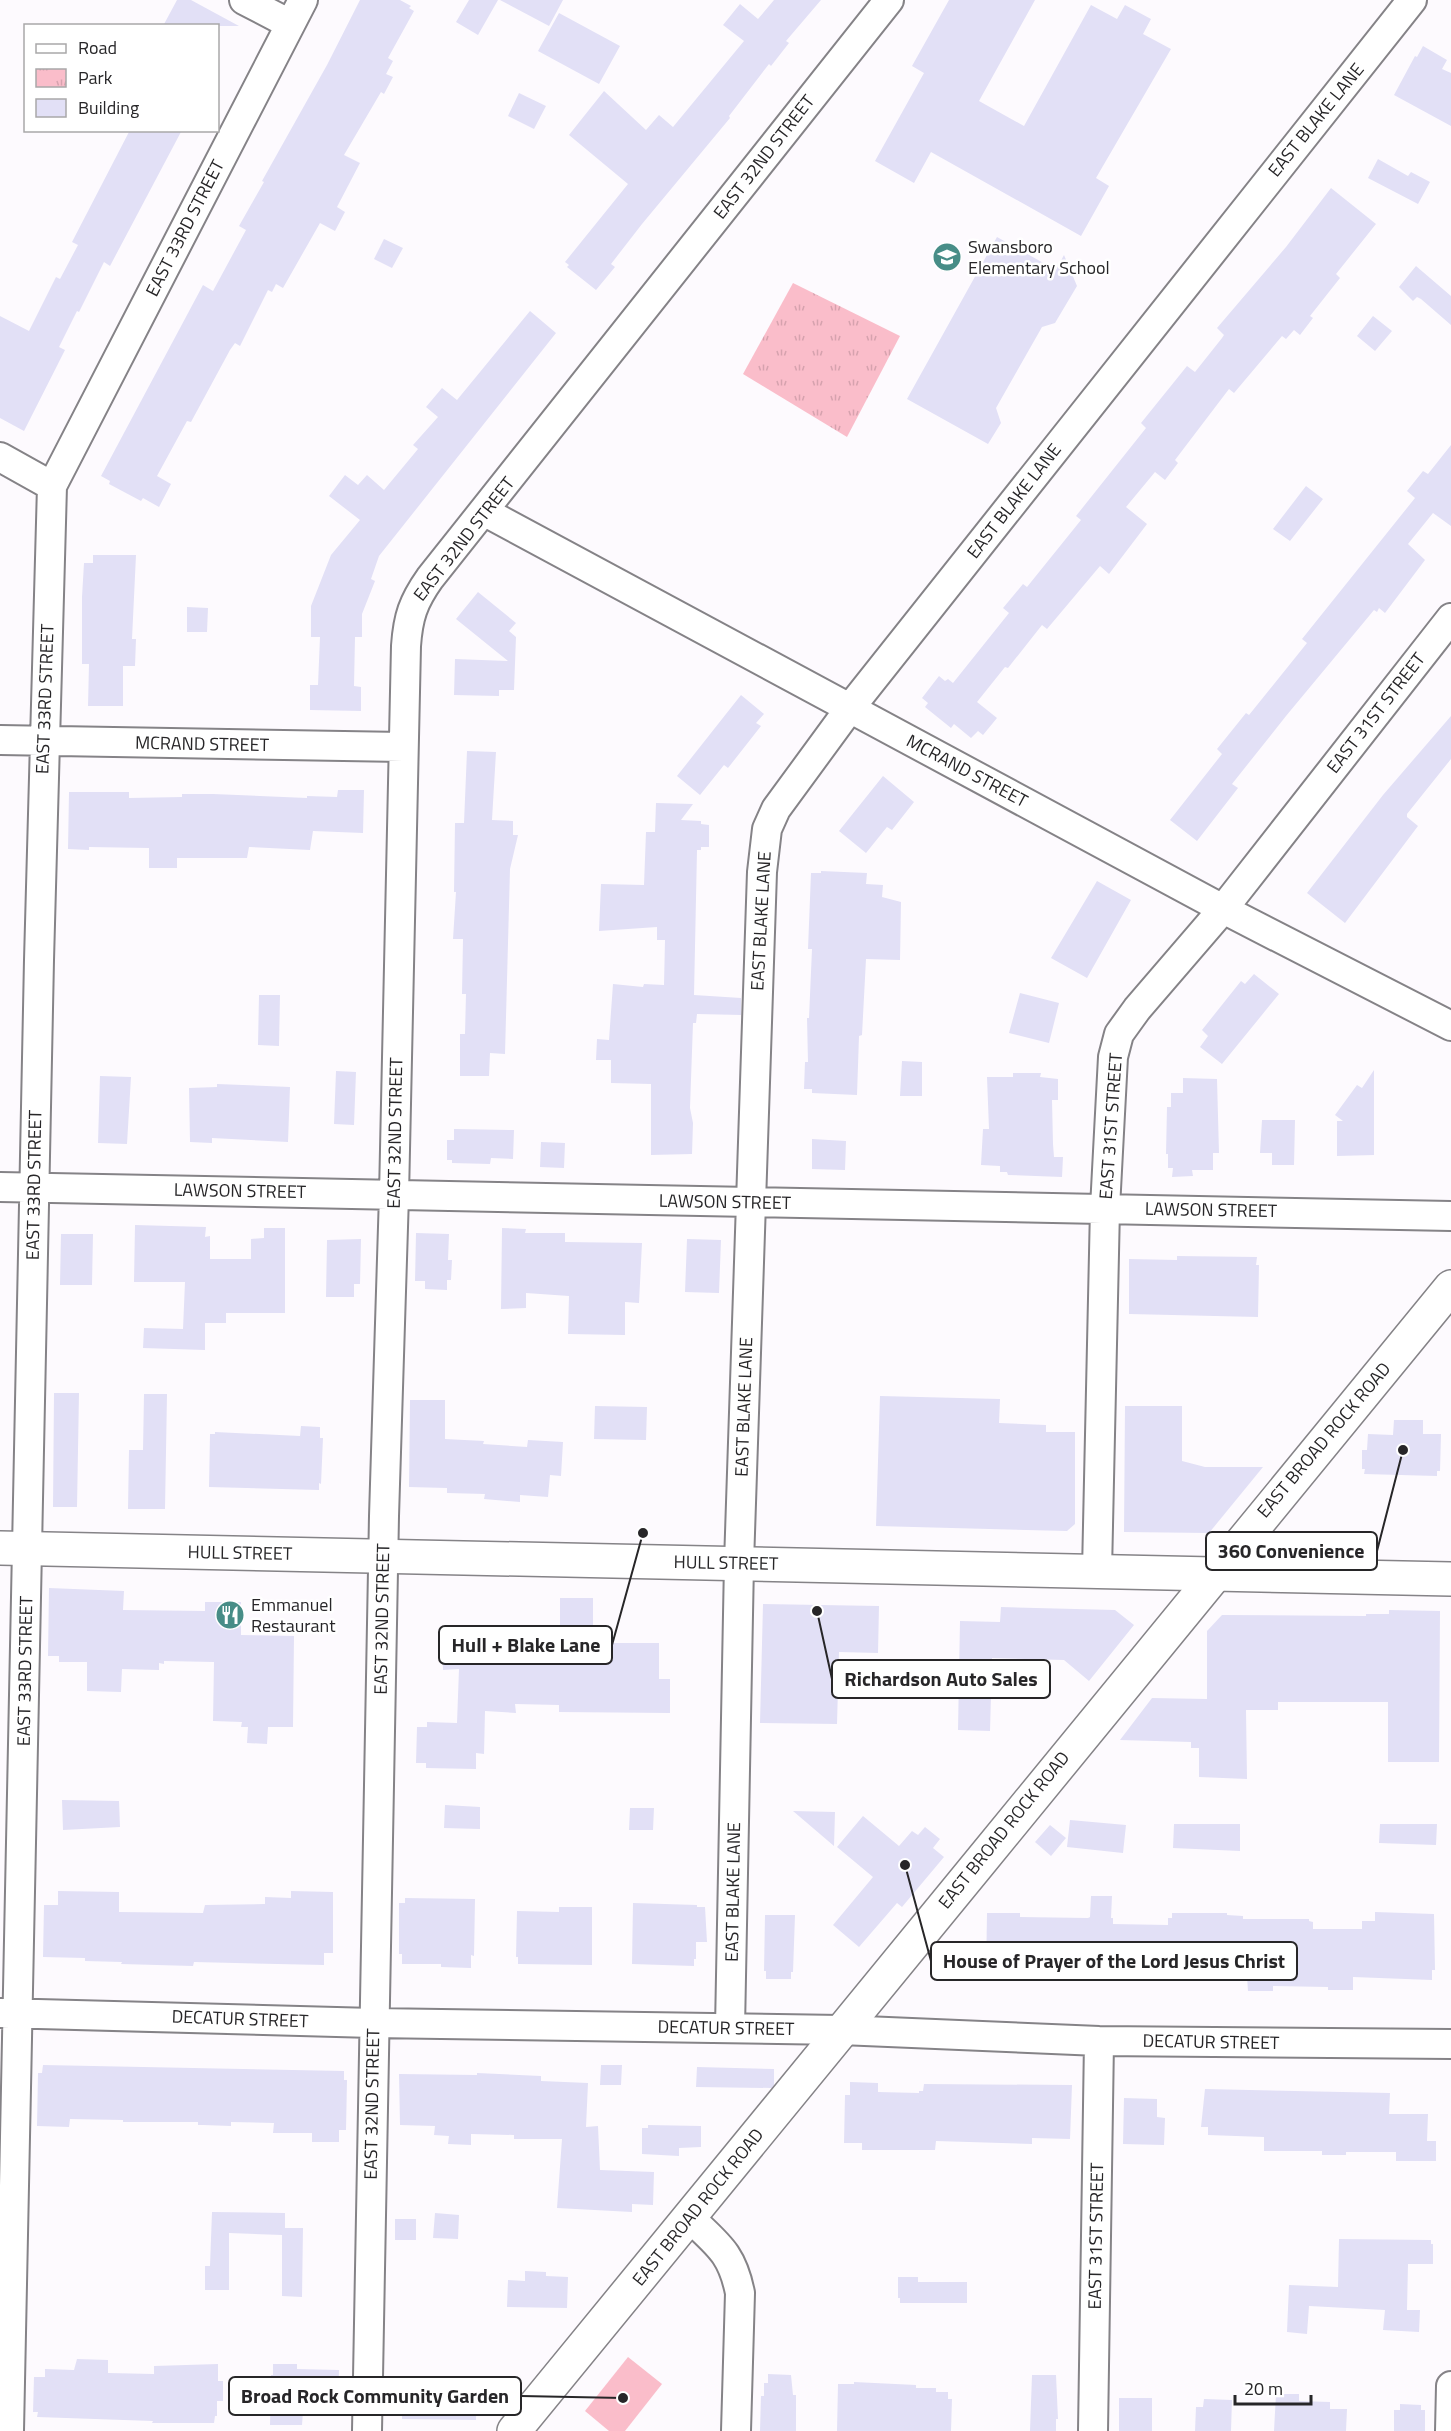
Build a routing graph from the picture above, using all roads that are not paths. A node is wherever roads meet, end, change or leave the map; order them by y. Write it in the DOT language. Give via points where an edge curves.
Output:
graph roads {
  1 [pos="244,0"];
  2 [pos="889,0"];
  3 [pos="1412,0"];
  4 [pos="296,12"];
  5 [pos="0,458"];
  6 [pos="52,486"];
  7 [pos="485,512"];
  8 [pos="1451,618"];
  9 [pos="850,708"];
  10 [pos="0,740"];
  11 [pos="44,741"];
  12 [pos="403,747"];
  13 [pos="1223,909"];
  14 [pos="1451,1026"];
  15 [pos="0,1187"];
  16 [pos="34,1187"];
  17 [pos="394,1195"];
  18 [pos="751,1202"];
  19 [pos="1105,1208"];
  20 [pos="1451,1216"];
  21 [pos="1451,1287"];
  22 [pos="14,1548"];
  23 [pos="384,1556"];
  24 [pos="739,1563"];
  25 [pos="1097,1571"];
  26 [pos="1213,1574"];
  27 [pos="1451,1579"];
  28 [pos="9,2013"];
  29 [pos="373,2023"];
  30 [pos="730,2028"];
  31 [pos="842,2030"];
  32 [pos="1099,2041"];
  33 [pos="1451,2044"];
  34 [pos="690,2218"];
  35 [pos="1451,2386"];
  36 [pos="9,2431"];
  37 [pos="367,2431"];
  38 [pos="514,2431"];
  39 [pos="736,2431"];
  40 [pos="1093,2431"];
  41 [pos="1450,2431"];
  1 -- 4 [label="street"];
  2 -- 7 [label="street, EAST 32ND STREET"];
  3 -- 9 [label="street, EAST BLAKE LANE"];
  4 -- 6 [label="street, EAST 33RD STREET"];
  5 -- 6 [label="street"];
  6 -- 11 [label="street, EAST 33RD STREET"];
  7 -- 9 [label="street, MCRAND STREET"];
  7 -- 12 [label="street, EAST 32ND STREET" via="430,579 410,613"];
  8 -- 13 [label="street, EAST 31ST STREET"];
  9 -- 13 [label="street, MCRAND STREET"];
  9 -- 18 [label="street, EAST BLAKE LANE" via="787,792 767,829 762,872"];
  10 -- 11 [label="street, MCRAND STREET"];
  11 -- 12 [label="street, MCRAND STREET"];
  11 -- 16 [label="street, EAST 33RD STREET"];
  12 -- 17 [label="street, EAST 32ND STREET"];
  13 -- 14 [label="street, MCRAND STREET"];
  13 -- 19 [label="street, EAST 31ST STREET" via="1119,1034 1113,1057"];
  15 -- 16 [label="street, LAWSON STREET"];
  16 -- 17 [label="street, LAWSON STREET"];
  16 -- 22 [label="street, EAST 33RD STREET"];
  17 -- 18 [label="street, LAWSON STREET"];
  17 -- 23 [label="street, EAST 32ND STREET"];
  18 -- 19 [label="street, LAWSON STREET"];
  18 -- 24 [label="street, EAST BLAKE LANE"];
  19 -- 20 [label="street, LAWSON STREET"];
  19 -- 25 [label="street, EAST 31ST STREET"];
  21 -- 26 [label="main road, EAST BROAD ROCK ROAD"];
  22 -- 23 [label="main road, HULL STREET"];
  22 -- 28 [label="street, EAST 33RD STREET"];
  23 -- 24 [label="main road, HULL STREET"];
  23 -- 29 [label="street, EAST 32ND STREET"];
  24 -- 25 [label="main road, HULL STREET"];
  24 -- 30 [label="street, EAST BLAKE LANE"];
  25 -- 26 [label="main road, HULL STREET"];
  26 -- 27 [label="main road, HULL STREET"];
  26 -- 31 [label="main road, EAST BROAD ROCK ROAD"];
  28 -- 29 [label="street, DECATUR STREET"];
  28 -- 36 [label="street, EAST 33RD STREET"];
  29 -- 30 [label="street, DECATUR STREET"];
  29 -- 37 [label="street, EAST 32ND STREET"];
  30 -- 31 [label="street, DECATUR STREET"];
  31 -- 32 [label="street, DECATUR STREET"];
  31 -- 34 [label="main road, EAST BROAD ROCK ROAD"];
  32 -- 33 [label="street, DECATUR STREET"];
  32 -- 40 [label="street, EAST 31ST STREET"];
  34 -- 38 [label="main road, EAST BROAD ROCK ROAD"];
  34 -- 39 [label="street" via="727,2254 736,2271 740,2292"];
  35 -- 41 [label="street"];
}
